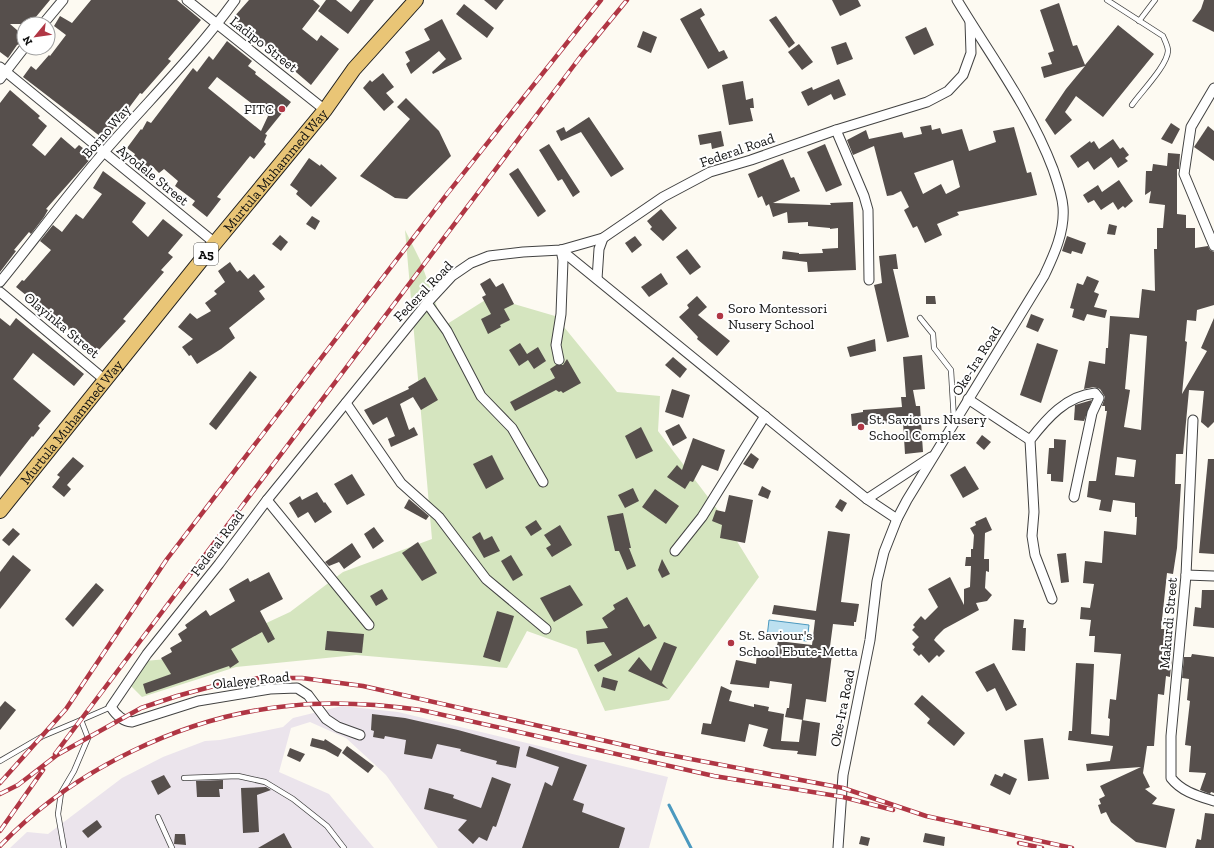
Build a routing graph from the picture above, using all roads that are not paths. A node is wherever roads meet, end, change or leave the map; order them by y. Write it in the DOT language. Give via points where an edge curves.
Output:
graph roads {
  1 [pos="63,0"];
  2 [pos="187,0"];
  3 [pos="236,0"];
  4 [pos="957,0"];
  5 [pos="1107,0"];
  6 [pos="1155,0"];
  7 [pos="413,1"];
  8 [pos="50,16"];
  9 [pos="1139,21"];
  10 [pos="970,22"];
  11 [pos="217,24"];
  12 [pos="17,56"];
  13 [pos="2,73"];
  14 [pos="1214,88"];
  15 [pos="1132,104"];
  16 [pos="325,110"];
  17 [pos="836,130"];
  18 [pos="104,152"];
  19 [pos="603,238"];
  20 [pos="215,243"];
  21 [pos="1214,246"];
  22 [pos="561,250"];
  23 [pos="597,279"];
  24 [pos="869,280"];
  25 [pos="0,282"];
  26 [pos="0,292"];
  27 [pos="427,303"];
  28 [pos="920,318"];
  29 [pos="559,360"];
  30 [pos="105,380"];
  31 [pos="968,399"];
  32 [pos="346,403"];
  33 [pos="765,416"];
  34 [pos="1192,420"];
  35 [pos="954,422"];
  36 [pos="1030,440"];
  37 [pos="934,456"];
  38 [pos="543,482"];
  39 [pos="1074,497"];
  40 [pos="868,499"];
  41 [pos="267,500"];
  42 [pos="1,509"];
  43 [pos="897,519"];
  44 [pos="675,551"];
  45 [pos="1186,575"];
  46 [pos="1214,576"];
  47 [pos="1052,599"];
  48 [pos="369,625"];
  49 [pos="546,629"];
  50 [pos="111,707"];
  51 [pos="82,720"];
  52 [pos="360,735"];
  53 [pos="0,761"];
  54 [pos="184,778"];
  55 [pos="1214,801"];
  56 [pos="158,817"];
  57 [pos="64,848"];
  58 [pos="172,848"];
  59 [pos="344,848"];
  60 [pos="838,848"];
  1 -- 8 [label="street"];
  2 -- 11 [label="street, Ladipo Street"];
  3 -- 11 [label="street, Borno Way"];
  4 -- 10 [label="street, Oke-Ira Road"];
  5 -- 9 [label="lane"];
  6 -- 9 [label="lane"];
  7 -- 16 [label="main road, Murtula Muhammed Way / A5" via="354,69"];
  9 -- 15 [label="lane" via="1163,36 1168,50 1166,60"];
  10 -- 17 [label="street, Federal Road" via="971,53 963,75 948,91 927,102"];
  10 -- 31 [label="street, Oke-Ira Road" via="1043,141 1063,206 1062,223 1054,255 1028,304"];
  11 -- 16 [label="street, Ladipo Street"];
  11 -- 18 [label="street, Borno Way"];
  12 -- 13 [label="street"];
  13 -- 18 [label="street, Ayodele Street"];
  14 -- 21 [label="street" via="1191,127 1184,174"];
  16 -- 20 [label="main road, Murtula Muhammed Way / A5"];
  17 -- 19 [label="street, Federal Road" via="710,172 663,197"];
  17 -- 24 [label="street" via="868,210"];
  18 -- 20 [label="street, Ayodele Street"];
  18 -- 25 [label="street, Borno Way"];
  19 -- 22 [label="street, Federal Road"];
  19 -- 23 [label="street" via="599,249"];
  20 -- 30 [label="main road, Murtula Muhammed Way / A5"];
  22 -- 23 [label="street"];
  22 -- 27 [label="street, Federal Road" via="489,256 471,263 452,276"];
  22 -- 29 [label="street" via="561,314 556,345"];
  23 -- 33 [label="street"];
  26 -- 30 [label="street, Olayinka Street"];
  27 -- 32 [label="street, Federal Road"];
  27 -- 38 [label="street" via="446,331 480,396 512,428"];
  28 -- 35 [label="lane" via="933,334 934,348 951,370"];
  30 -- 42 [label="main road, Murtula Muhammed Way / A5"];
  31 -- 35 [label="street, Oke-Ira Road"];
  31 -- 36 [label="street"];
  32 -- 41 [label="street, Federal Road"];
  32 -- 49 [label="street" via="401,484 439,517 486,579"];
  33 -- 40 [label="street"];
  33 -- 44 [label="street" via="702,517"];
  34 -- 45 [label="street, Makurdi Street"];
  35 -- 37 [label="street, Oke-Ira Road"];
  36 -- 39 [label="street" via="1048,417 1082,394 1095,393 1099,398 1092,413"];
  36 -- 47 [label="street" via="1034,512 1032,536 1035,555"];
  37 -- 40 [label="street"];
  37 -- 43 [label="street, Oke-Ira Road"];
  40 -- 43 [label="street"];
  41 -- 48 [label="street"];
  41 -- 50 [label="street, Federal Road" via="147,654"];
  43 -- 60 [label="street, Oke-Ira Road" via="884,552 877,581 870,640 843,775"];
  45 -- 46 [label="street"];
  45 -- 55 [label="street, Makurdi Street" via="1171,736 1171,778 1178,787"];
  50 -- 51 [label="lane"];
  50 -- 52 [label="street, Olaleye Road" via="121,719 132,722 198,701 270,689 296,688 308,695 326,719 338,727"];
  51 -- 53 [label="lane" via="43,736"];
  51 -- 57 [label="lane" via="88,738 61,793 58,814"];
  54 -- 59 [label="lane" via="238,776 265,782 293,799 327,826"];
  56 -- 58 [label="lane"];
}
